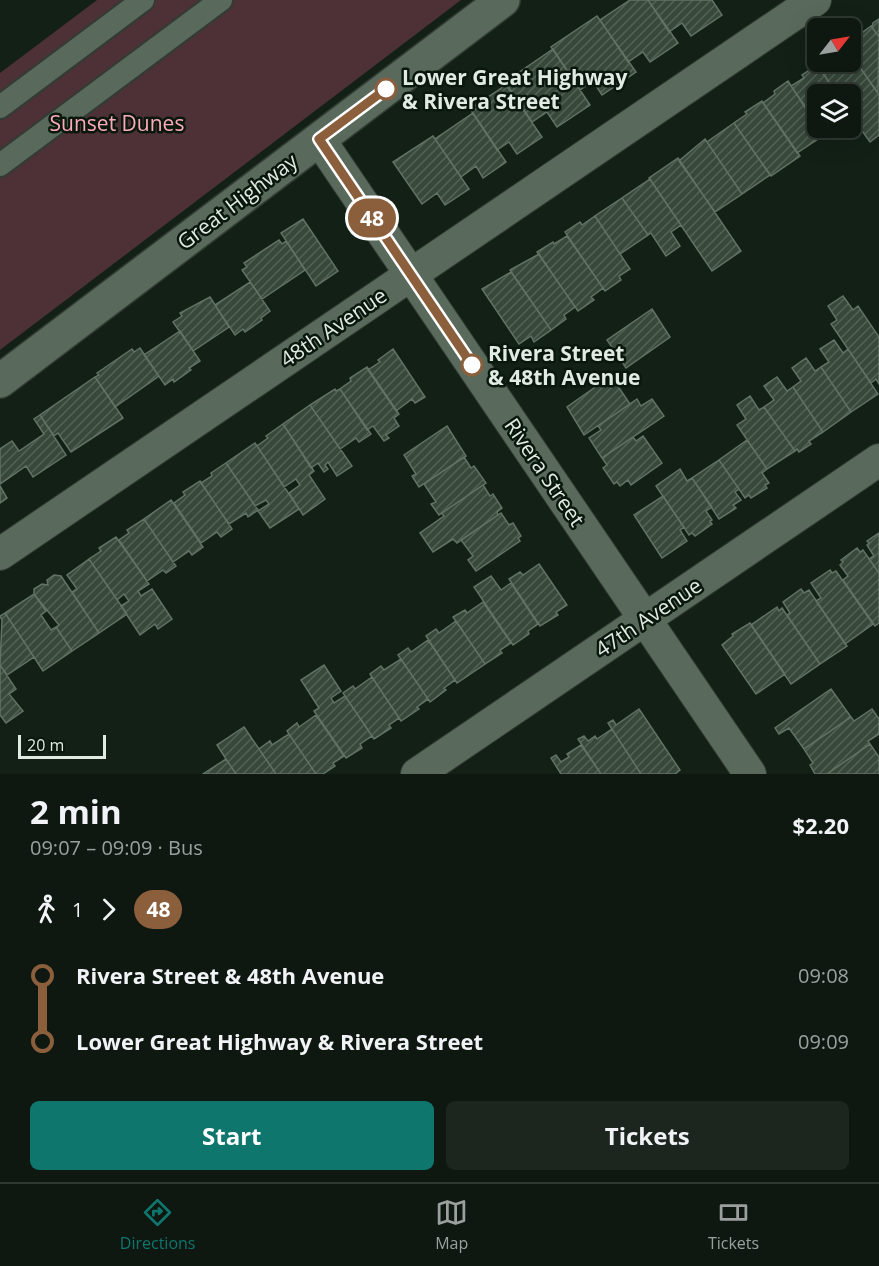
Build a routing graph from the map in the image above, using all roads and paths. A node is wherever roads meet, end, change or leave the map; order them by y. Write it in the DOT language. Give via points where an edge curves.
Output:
graph roads {
  1 [pos="142,0"];
  2 [pos="221,0"];
  3 [pos="503,0"];
  4 [pos="815,0"];
  5 [pos="0,107"];
  6 [pos="319,139"];
  7 [pos="0,165"];
  8 [pos="411,275"];
  9 [pos="0,381"];
  10 [pos="879,460"];
  11 [pos="0,554"];
  12 [pos="645,619"];
  13 [pos="417,774"];
  14 [pos="750,774"];
  1 -- 5 [label="street"];
  2 -- 7 [label="street"];
  3 -- 6 [label="street, Great Highway"];
  4 -- 8 [label="street, 48th Avenue"];
  6 -- 8 [label="street, Rivera Street"];
  6 -- 9 [label="street, Great Highway"];
  8 -- 11 [label="street, 48th Avenue"];
  8 -- 12 [label="street, Rivera Street"];
  10 -- 12 [label="street, 47th Avenue"];
  12 -- 13 [label="street, 47th Avenue"];
  12 -- 14 [label="street, Rivera Street"];
}
